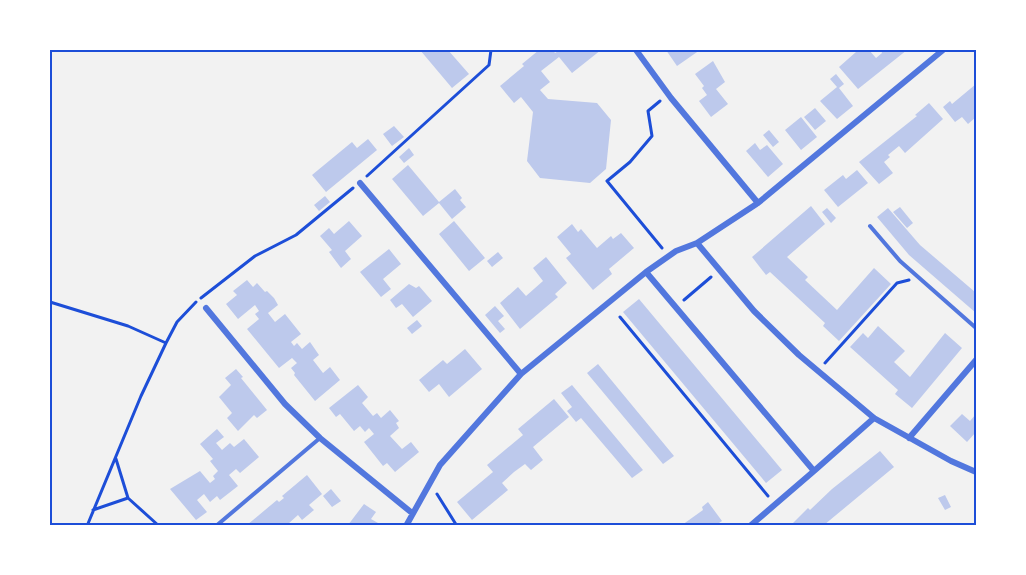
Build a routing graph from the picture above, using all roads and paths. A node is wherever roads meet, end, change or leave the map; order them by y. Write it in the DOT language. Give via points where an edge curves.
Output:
graph roads {
  1 [pos="636,50"];
  2 [pos="943,50"];
  3 [pos="669,95"];
  4 [pos="360,183"];
  5 [pos="758,203"];
  6 [pos="870,226"];
  7 [pos="697,243"];
  8 [pos="669,256"];
  9 [pos="719,270"];
  10 [pos="646,272"];
  11 [pos="919,277"];
  12 [pos="200,300"];
  13 [pos="50,302"];
  14 [pos="676,307"];
  15 [pos="206,309"];
  16 [pos="620,317"];
  17 [pos="976,328"];
  18 [pos="166,343"];
  19 [pos="976,360"];
  20 [pos="818,371"];
  21 [pos="521,374"];
  22 [pos="874,418"];
  23 [pos="320,438"];
  24 [pos="909,438"];
  25 [pos="116,457"];
  26 [pos="814,471"];
  27 [pos="976,472"];
  28 [pos="430,484"];
  29 [pos="128,498"];
  30 [pos="775,504"];
  31 [pos="93,510"];
  32 [pos="411,513"];
  33 [pos="87,525"];
  34 [pos="159,525"];
  35 [pos="216,525"];
  36 [pos="406,525"];
  37 [pos="457,525"];
  38 [pos="750,525"];
  1 -- 3 [label="street"];
  2 -- 5 [label="street"];
  3 -- 5 [label="street"];
  3 -- 8 [label="path" via="648,111 652,136 607,181"];
  4 -- 21 [label="street"];
  5 -- 7 [label="street"];
  6 -- 11 [label="lane"];
  7 -- 8 [label="street"];
  7 -- 9 [label="street"];
  8 -- 10 [label="street"];
  9 -- 14 [label="path"];
  9 -- 20 [label="street" via="754,311"];
  10 -- 14 [label="street"];
  10 -- 21 [label="street"];
  11 -- 17 [label="lane"];
  11 -- 20 [label="path" via="897,283"];
  12 -- 18 [label="path" via="177,322"];
  13 -- 18 [label="path" via="128,326"];
  14 -- 26 [label="street"];
  15 -- 23 [label="street" via="285,404"];
  16 -- 30 [label="path"];
  18 -- 25 [label="path"];
  19 -- 24 [label="street"];
  20 -- 22 [label="street"];
  21 -- 28 [label="street" via="440,465"];
  22 -- 24 [label="street"];
  22 -- 26 [label="street"];
  23 -- 32 [label="street"];
  23 -- 35 [label="lane"];
  24 -- 27 [label="street"];
  25 -- 29 [label="path"];
  25 -- 31 [label="path"];
  26 -- 30 [label="street"];
  28 -- 32 [label="street"];
  28 -- 37 [label="path"];
  29 -- 31 [label="path"];
  29 -- 34 [label="path"];
  30 -- 38 [label="street"];
  31 -- 33 [label="path"];
  32 -- 36 [label="street"];
}
